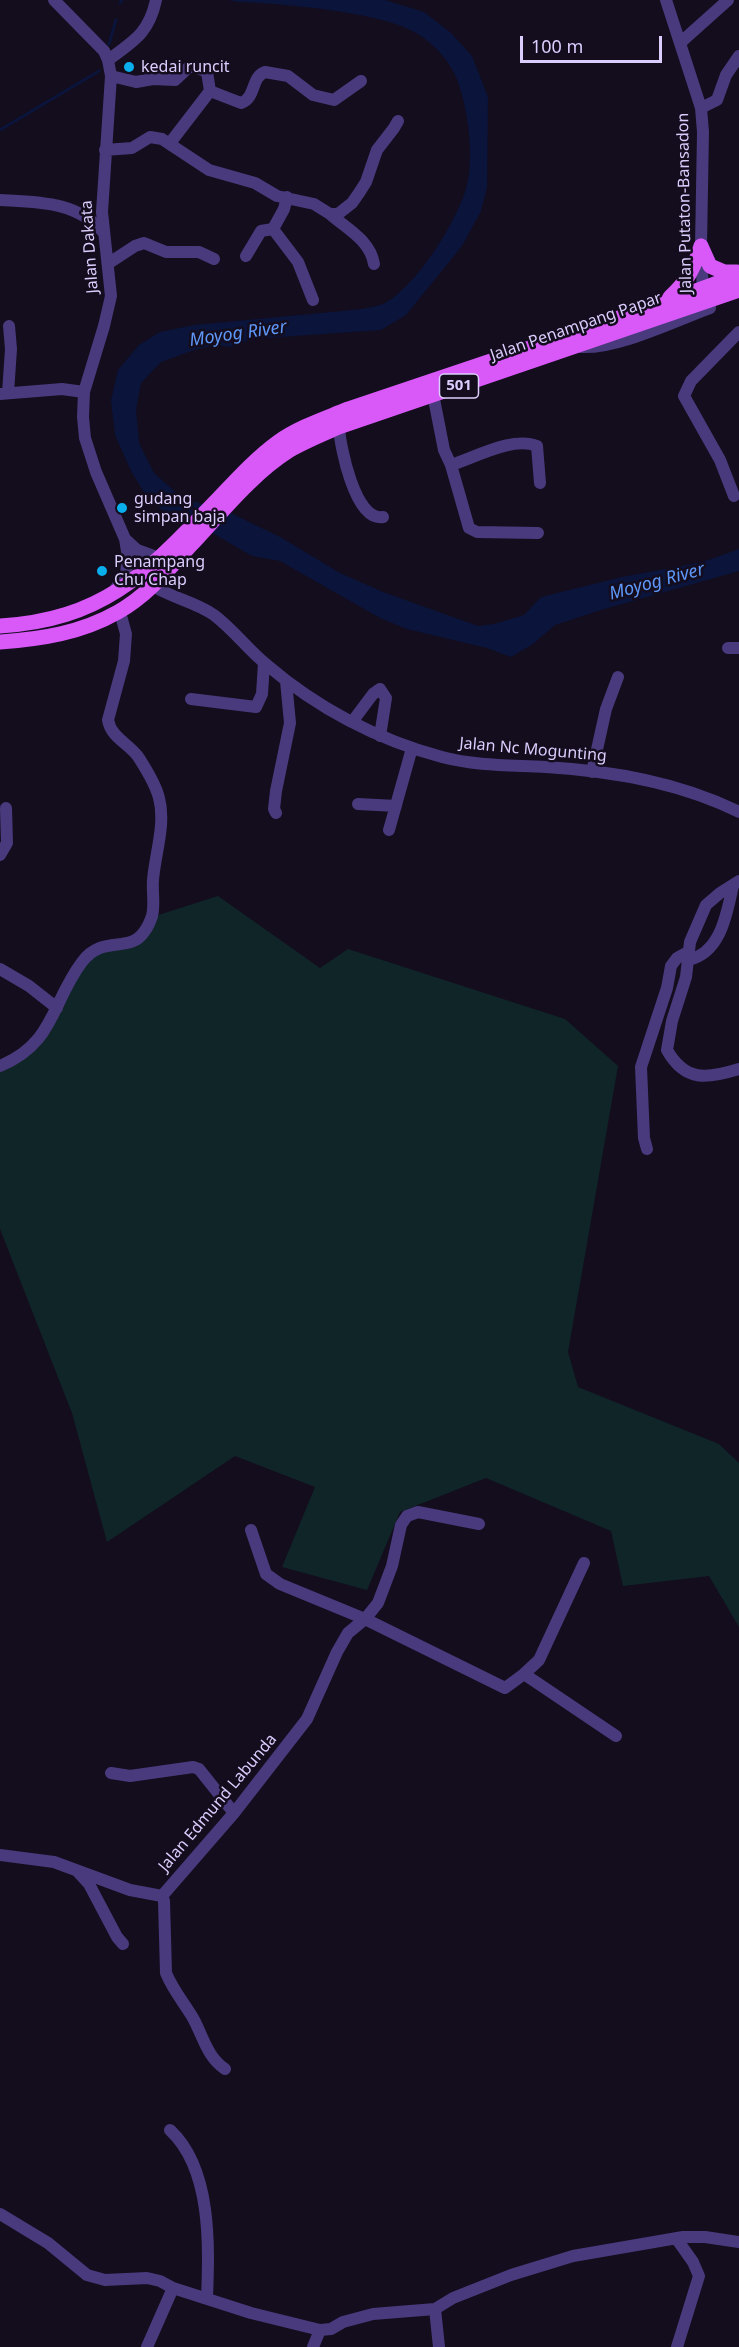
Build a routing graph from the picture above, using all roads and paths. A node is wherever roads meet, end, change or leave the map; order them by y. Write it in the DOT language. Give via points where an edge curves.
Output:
graph roads {
  1 [pos="54,0"];
  2 [pos="156,0"];
  3 [pos="666,0"];
  4 [pos="728,0"];
  5 [pos="680,43"];
  6 [pos="739,56"];
  7 [pos="108,60"];
  8 [pos="111,76"];
  9 [pos="362,81"];
  10 [pos="210,91"];
  11 [pos="701,108"];
  12 [pos="398,121"];
  13 [pos="170,143"];
  14 [pos="105,150"];
  15 [pos="287,197"];
  16 [pos="0,200"];
  17 [pos="330,214"];
  18 [pos="273,229"];
  19 [pos="104,233"];
  20 [pos="700,246"];
  21 [pos="246,256"];
  22 [pos="214,259"];
  23 [pos="109,264"];
  24 [pos="374,264"];
  25 [pos="739,274"];
  26 [pos="739,290"];
  27 [pos="703,295"];
  28 [pos="739,297"];
  29 [pos="313,300"];
  30 [pos="663,303"];
  31 [pos="9,326"];
  32 [pos="739,332"];
  33 [pos="575,347"];
  34 [pos="84,392"];
  35 [pos="4,393"];
  36 [pos="433,394"];
  37 [pos="339,427"];
  38 [pos="451,465"];
  39 [pos="540,483"];
  40 [pos="229,496"];
  41 [pos="734,496"];
  42 [pos="383,517"];
  43 [pos="538,533"];
  44 [pos="125,539"];
  45 [pos="159,558"];
  46 [pos="153,586"];
  47 [pos="111,597"];
  48 [pos="120,612"];
  49 [pos="0,626"];
  50 [pos="0,642"];
  51 [pos="264,663"];
  52 [pos="618,677"];
  53 [pos="286,681"];
  54 [pos="191,699"];
  55 [pos="352,722"];
  56 [pos="380,736"];
  57 [pos="412,748"];
  58 [pos="592,772"];
  59 [pos="358,804"];
  60 [pos="396,806"];
  61 [pos="6,808"];
  62 [pos="739,812"];
  63 [pos="276,813"];
  64 [pos="389,830"];
  65 [pos="0,855"];
  66 [pos="736,883"];
  67 [pos="688,956"];
  68 [pos="0,969"];
  69 [pos="57,1008"];
  70 [pos="0,1066"];
  71 [pos="739,1069"];
  72 [pos="647,1149"];
  73 [pos="479,1524"];
  74 [pos="251,1530"];
  75 [pos="584,1563"];
  76 [pos="365,1619"];
  77 [pos="524,1674"];
  78 [pos="616,1736"];
  79 [pos="111,1773"];
  80 [pos="234,1813"];
  81 [pos="0,1855"];
  82 [pos="78,1871"];
  83 [pos="162,1896"];
  84 [pos="123,1944"];
  85 [pos="225,2069"];
  86 [pos="170,2130"];
  87 [pos="0,2214"];
  88 [pos="676,2238"];
  89 [pos="737,2243"];
  90 [pos="173,2288"];
  91 [pos="207,2299"];
  92 [pos="435,2309"];
  93 [pos="320,2330"];
  94 [pos="147,2347"];
  95 [pos="313,2347"];
  96 [pos="439,2347"];
  97 [pos="676,2347"];
  1 -- 7 [label="street, Jalan Dakata" via="104,51"];
  2 -- 7 [label="street" via="144,32"];
  3 -- 5 [label="street, Jalan Putaton-Bansadon"];
  4 -- 5 [label="street"];
  5 -- 11 [label="street, Jalan Putaton-Bansadon"];
  6 -- 11 [label="street" via="726,75 717,100"];
  7 -- 8 [label="street, Jalan Dakata"];
  8 -- 10 [label="street" via="136,82 175,80 189,67 195,67 207,72"];
  8 -- 14 [label="street, Jalan Dakata"];
  9 -- 10 [label="street" via="334,100 313,95 294,79 276,73 261,73 249,98 241,103"];
  10 -- 13 [label="street"];
  11 -- 20 [label="street, Jalan Putaton-Bansadon"];
  12 -- 17 [label="street" via="377,150 366,182 352,203 341,213"];
  13 -- 14 [label="street" via="150,137 132,148"];
  13 -- 15 [label="street" via="209,170"];
  14 -- 19 [label="street, Jalan Dakata"];
  15 -- 17 [label="street" via="314,204"];
  15 -- 18 [label="street"];
  16 -- 19 [label="street" via="60,204 96,223"];
  17 -- 24 [label="street" via="360,238 371,252"];
  18 -- 21 [label="street" via="261,231"];
  18 -- 29 [label="street" via="298,262"];
  19 -- 23 [label="street, Jalan Dakata"];
  20 -- 25 [label="main road" via="710,266"];
  20 -- 27 [label="street, Jalan Putaton-Bansadon"];
  20 -- 30 [label="main road" via="689,278"];
  22 -- 23 [label="street" via="199,252 166,252 140,243"];
  23 -- 34 [label="street, Jalan Dakata" via="109,306"];
  25 -- 27 [label="main road, Jalan Penampang Papar / 501"];
  26 -- 27 [label="main road, Jalan Penampang Papar / 501"];
  27 -- 30 [label="main road, Jalan Penampang Papar / 501"];
  27 -- 33 [label="main road, Jalan Penampang Papar / 501"];
  28 -- 33 [label="street" via="629,338 593,348"];
  30 -- 40 [label="main road, Jalan Penampang Papar / 501" via="305,426 268,450"];
  31 -- 35 [label="street" via="11,349"];
  32 -- 41 [label="street" via="691,381 684,396 720,460"];
  33 -- 36 [label="main road, Jalan Penampang Papar / 501"];
  34 -- 35 [label="street" via="62,389"];
  34 -- 44 [label="street, Jalan Dakata" via="82,417 86,438"];
  36 -- 37 [label="main road, Jalan Penampang Papar / 501"];
  36 -- 38 [label="street" via="444,450"];
  37 -- 40 [label="main road, Jalan Penampang Papar / 501" via="288,451"];
  37 -- 42 [label="street" via="340,447 351,483 370,514"];
  38 -- 39 [label="street" via="500,447 528,442 537,446"];
  38 -- 43 [label="street" via="469,528 477,532"];
  40 -- 45 [label="main road, Jalan Penampang Papar / 501"];
  40 -- 46 [label="main road, Jalan Penampang Papar / 501"];
  44 -- 45 [label="street" via="137,550"];
  44 -- 47 [label="street, Jalan Dakata" via="126,573"];
  45 -- 47 [label="main road, Jalan Penampang Papar / 501"];
  46 -- 48 [label="main road, Jalan Penampang Papar / 501"];
  46 -- 51 [label="street, Jalan Nc Mogunting" via="212,614 242,638"];
  47 -- 49 [label="main road, Jalan Penampang Papar / 501" via="53,619"];
  48 -- 50 [label="main road, Jalan Penampang Papar / 501" via="67,634"];
  48 -- 69 [label="street" via="126,634 124,662 108,720 118,738 139,758 159,798 161,817 152,916 148,927 132,944 105,945 88,956"];
  51 -- 53 [label="street, Jalan Nc Mogunting"];
  51 -- 54 [label="street" via="262,694 256,707"];
  52 -- 58 [label="street" via="606,709"];
  53 -- 55 [label="street, Jalan Nc Mogunting"];
  53 -- 63 [label="street" via="290,723 276,791"];
  55 -- 56 [label="street, Jalan Nc Mogunting"];
  55 -- 56 [label="street" via="380,689 386,698"];
  56 -- 57 [label="street, Jalan Nc Mogunting"];
  57 -- 58 [label="street, Jalan Nc Mogunting" via="466,762"];
  57 -- 60 [label="street"];
  58 -- 62 [label="street, Jalan Nc Mogunting" via="661,783"];
  59 -- 60 [label="street"];
  60 -- 64 [label="street"];
  61 -- 65 [label="street" via="7,843"];
  66 -- 67 [label="street" via="706,905"];
  66 -- 67 [label="street" via="716,940 703,954"];
  67 -- 71 [label="street" via="667,1050 677,1066 698,1076"];
  67 -- 72 [label="street" via="677,958 671,966 642,1067"];
  68 -- 69 [label="street"];
  69 -- 70 [label="street" via="47,1029 29,1050"];
  73 -- 76 [label="street, Jalan Edmund Labunda" via="418,1512 407,1516 378,1603"];
  74 -- 76 [label="street" via="266,1574 280,1584"];
  75 -- 77 [label="street" via="539,1660"];
  76 -- 77 [label="street" via="505,1688"];
  76 -- 80 [label="street, Jalan Edmund Labunda" via="348,1633 307,1719"];
  77 -- 78 [label="street"];
  79 -- 80 [label="street" via="130,1776 193,1767 199,1769"];
  80 -- 83 [label="street, Jalan Edmund Labunda"];
  81 -- 82 [label="street, Jalan Edmund Labunda" via="44,1859"];
  82 -- 83 [label="street, Jalan Edmund Labunda" via="130,1890"];
  82 -- 84 [label="street"];
  83 -- 85 [label="street" via="166,1973 208,2050"];
  86 -- 91 [label="street" via="187,2149 198,2175 208,2246"];
  87 -- 90 [label="street" via="48,2243 87,2276 105,2280 147,2278"];
  88 -- 89 [label="street" via="705,2237"];
  88 -- 92 [label="street" via="561,2260 511,2275"];
  88 -- 97 [label="street" via="699,2276"];
  90 -- 91 [label="street"];
  90 -- 94 [label="street"];
  91 -- 93 [label="street"];
  92 -- 93 [label="street" via="373,2314"];
  92 -- 96 [label="street"];
  93 -- 95 [label="street"];
}
